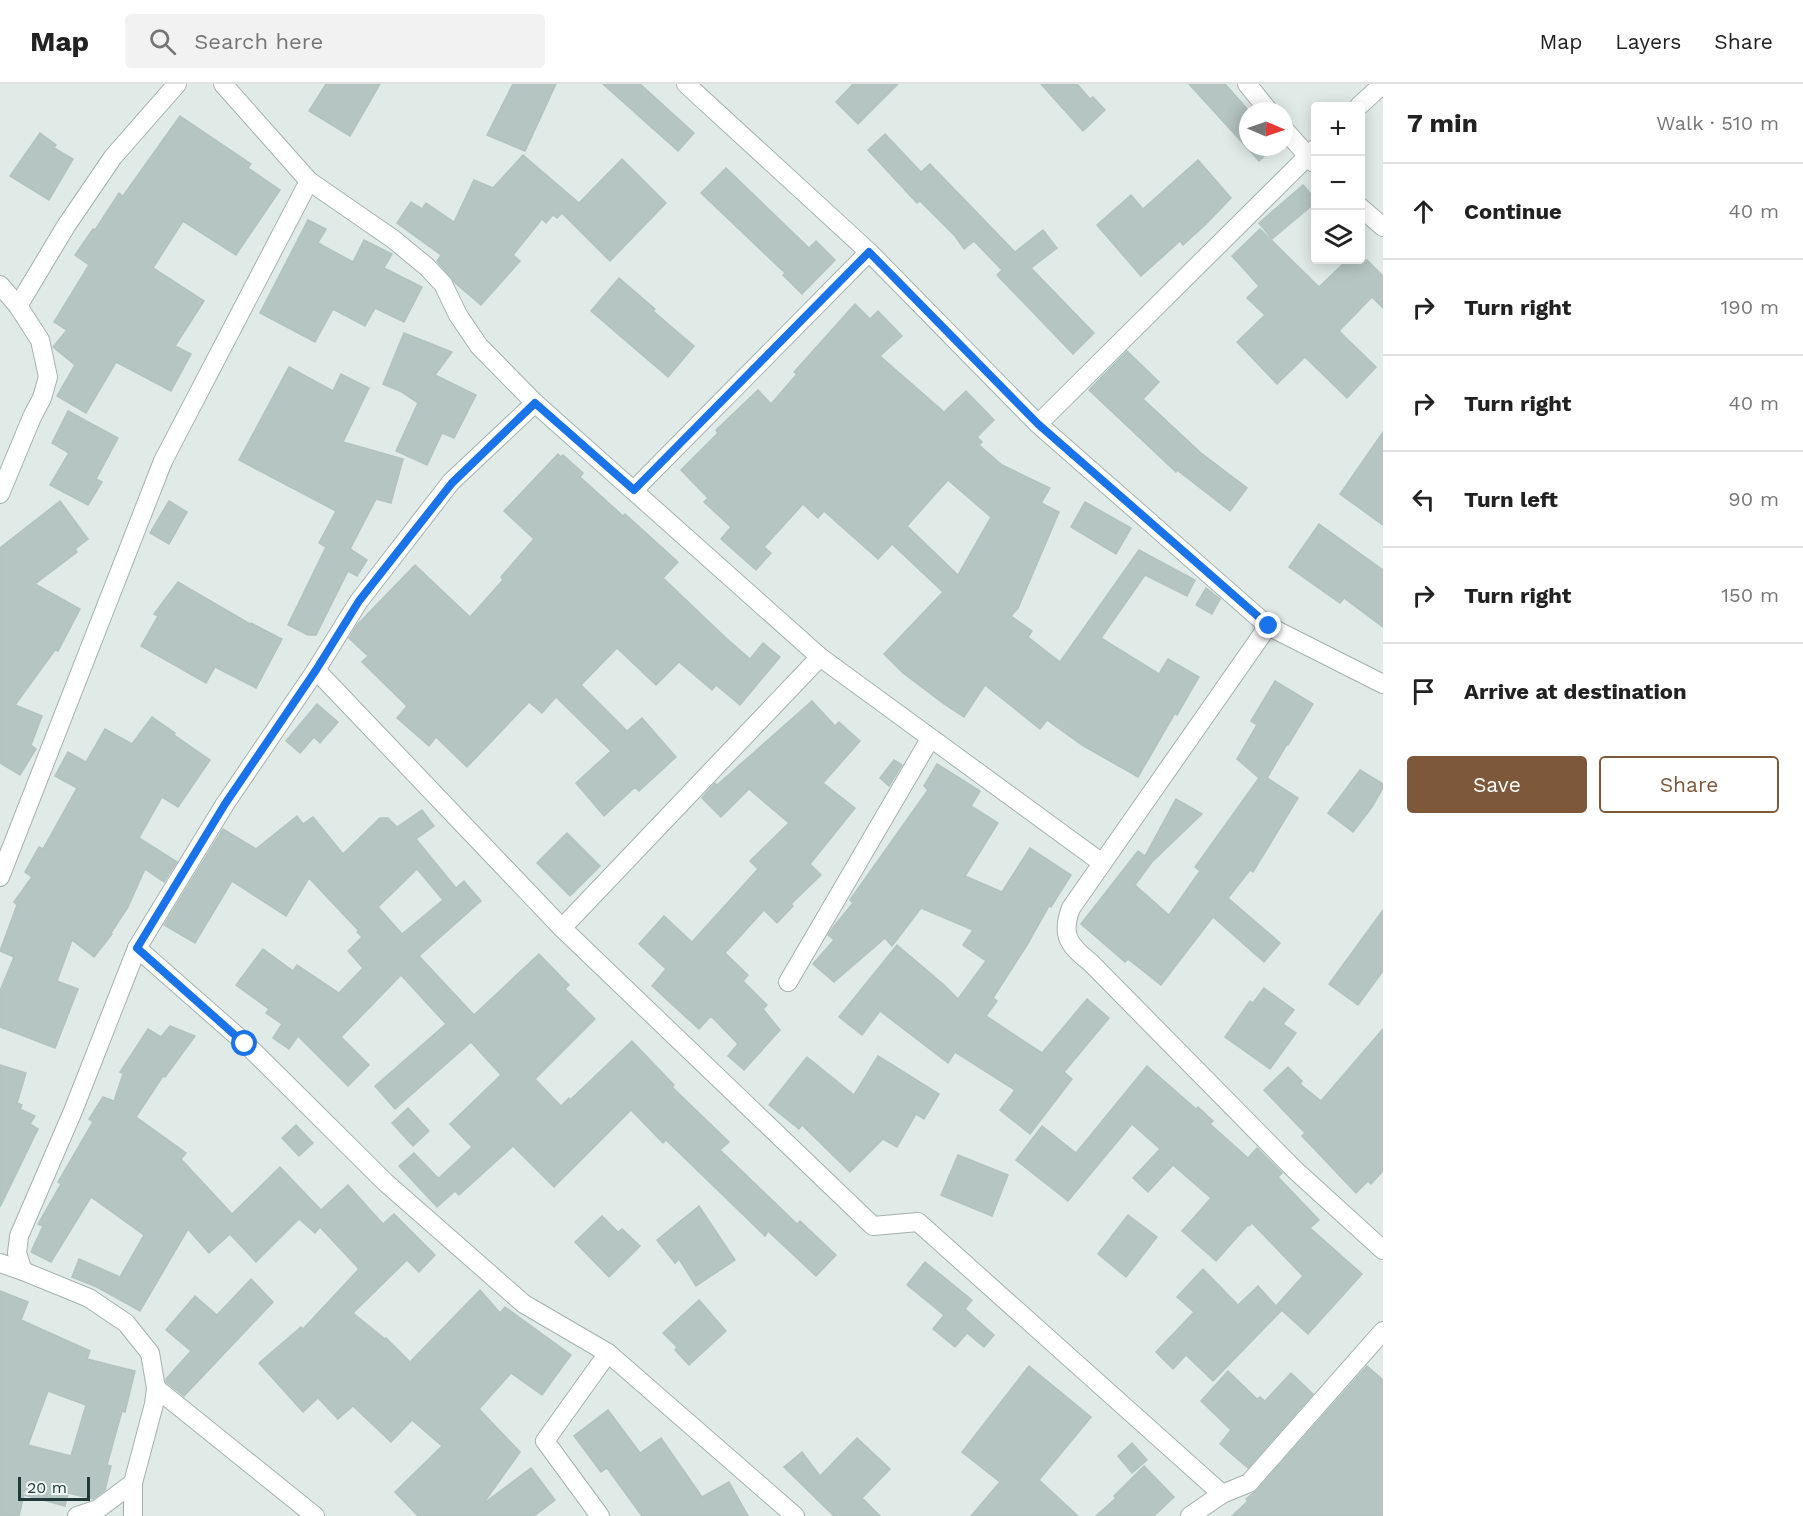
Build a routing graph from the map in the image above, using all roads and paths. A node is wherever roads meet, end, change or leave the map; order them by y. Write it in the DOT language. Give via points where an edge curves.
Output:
graph roads {
  1 [pos="177,84"];
  2 [pos="223,84"];
  3 [pos="686,84"];
  4 [pos="1247,84"];
  5 [pos="1383,84"];
  6 [pos="1262,102"];
  7 [pos="1363,102"];
  8 [pos="1293,138"];
  9 [pos="1311,155"];
  10 [pos="1311,157"];
  11 [pos="309,181"];
  12 [pos="1363,210"];
  13 [pos="1383,227"];
  14 [pos="869,252"];
  15 [pos="0,285"];
  16 [pos="18,306"];
  17 [pos="535,403"];
  18 [pos="1038,424"];
  19 [pos="634,490"];
  20 [pos="0,494"];
  21 [pos="1269,626"];
  22 [pos="820,657"];
  23 [pos="316,670"];
  24 [pos="1383,684"];
  25 [pos="930,739"];
  26 [pos="1102,863"];
  27 [pos="0,877"];
  28 [pos="562,928"];
  29 [pos="137,948"];
  30 [pos="788,982"];
  31 [pos="1383,1250"];
  32 [pos="0,1263"];
  33 [pos="23,1271"];
  34 [pos="1383,1330"];
  35 [pos="608,1353"];
  36 [pos="156,1388"];
  37 [pos="133,1483"];
  38 [pos="1222,1494"];
  39 [pos="77,1516"];
  40 [pos="133,1516"];
  41 [pos="315,1516"];
  42 [pos="600,1516"];
  43 [pos="795,1516"];
  44 [pos="1190,1516"];
  1 -- 16 [label="street" via="113,158"];
  2 -- 11 [label="street"];
  3 -- 14 [label="street"];
  4 -- 6 [label="street"];
  5 -- 7 [label="street"];
  8 -- 9 [label="street"];
  10 -- 18 [label="street"];
  11 -- 17 [label="street" via="427,267 443,284 479,346"];
  11 -- 27 [label="street" via="164,461"];
  12 -- 13 [label="street"];
  14 -- 18 [label="street"];
  14 -- 19 [label="street"];
  15 -- 16 [label="street"];
  16 -- 20 [label="street" via="40,340 48,377"];
  17 -- 19 [label="street"];
  17 -- 23 [label="street" via="452,483 359,601"];
  18 -- 21 [label="street"];
  19 -- 22 [label="street"];
  21 -- 24 [label="street"];
  21 -- 26 [label="street"];
  22 -- 25 [label="street"];
  22 -- 28 [label="street"];
  23 -- 28 [label="street"];
  23 -- 29 [label="street" via="225,804"];
  25 -- 26 [label="street"];
  25 -- 30 [label="street"];
  26 -- 31 [label="street" via="1067,918 1066,929 1076,950 1295,1170"];
  28 -- 38 [label="street" via="873,1226 918,1222"];
  29 -- 33 [label="street" via="19,1236 17,1253"];
  29 -- 35 [label="street" via="245,1044 385,1182 524,1304"];
  32 -- 33 [label="street"];
  33 -- 36 [label="street" via="89,1298 126,1323 150,1353"];
  34 -- 38 [label="street" via="1249,1482"];
  35 -- 42 [label="street" via="545,1441"];
  35 -- 43 [label="street"];
  36 -- 37 [label="street"];
  36 -- 41 [label="street"];
  37 -- 39 [label="street" via="98,1509"];
  37 -- 40 [label="street"];
  38 -- 44 [label="street"];
}
